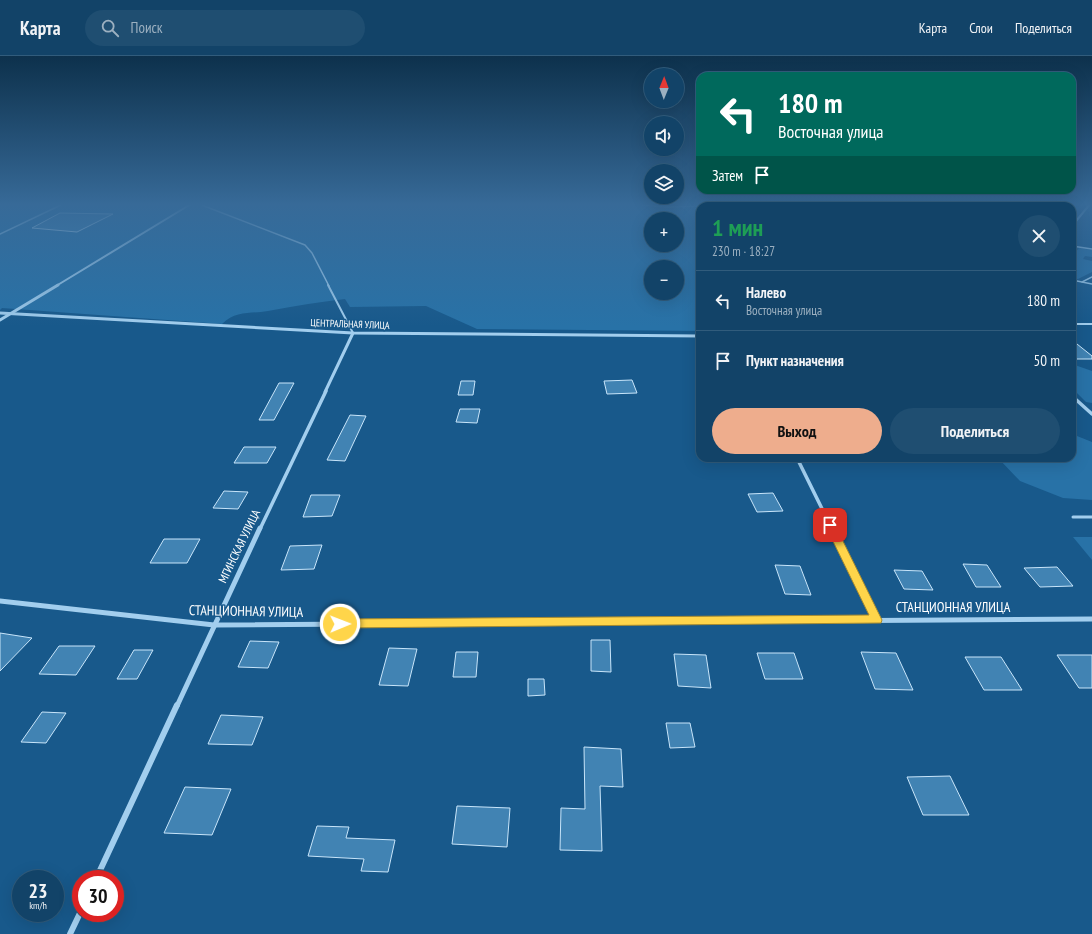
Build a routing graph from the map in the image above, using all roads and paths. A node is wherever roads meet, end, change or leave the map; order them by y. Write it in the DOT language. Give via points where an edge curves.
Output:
graph roads {
  1 [pos="124,245"];
  2 [pos="305,245"];
  3 [pos="1076,246"];
  4 [pos="1092,248"];
  5 [pos="1092,277"];
  6 [pos="1076,281"];
  7 [pos="1082,282"];
  8 [pos="1092,284"];
  9 [pos="0,313"];
  10 [pos="11,314"];
  11 [pos="0,320"];
  12 [pos="1076,324"];
  13 [pos="1092,324"];
  14 [pos="353,333"];
  15 [pos="696,336"];
  16 [pos="1076,400"];
  17 [pos="1092,414"];
  18 [pos="799,462"];
  19 [pos="1073,517"];
  20 [pos="1092,517"];
  21 [pos="0,601"];
  22 [pos="1092,619"];
  23 [pos="877,620"];
  24 [pos="214,625"];
  25 [pos="100,870"];
  26 [pos="76,922"];
  27 [pos="70,934"];
  1 -- 10 [label="street"];
  2 -- 14 [label="lane" via="312,253"];
  3 -- 4 [label="lane"];
  5 -- 7 [label="lane"];
  6 -- 7 [label="lane"];
  7 -- 8 [label="lane"];
  9 -- 10 [label="street, ЦЕНТРАЛЬНАЯ УЛИЦА"];
  10 -- 11 [label="street"];
  10 -- 14 [label="street, ЦЕНТРАЛЬНАЯ УЛИЦА"];
  12 -- 13 [label="lane"];
  14 -- 15 [label="street, ЦЕНТРАЛЬНАЯ УЛИЦА"];
  14 -- 24 [label="street, МГИНСКАЯ УЛИЦА"];
  16 -- 17 [label="street"];
  18 -- 23 [label="street"];
  19 -- 20 [label="lane"];
  21 -- 24 [label="street, СТАНЦИОННАЯ УЛИЦА"];
  22 -- 23 [label="street, СТАНЦИОННАЯ УЛИЦА"];
  23 -- 24 [label="street, СТАНЦИОННАЯ УЛИЦА"];
  24 -- 25 [label="street, МГИНСКАЯ УЛИЦА"];
  26 -- 27 [label="street"];
}
